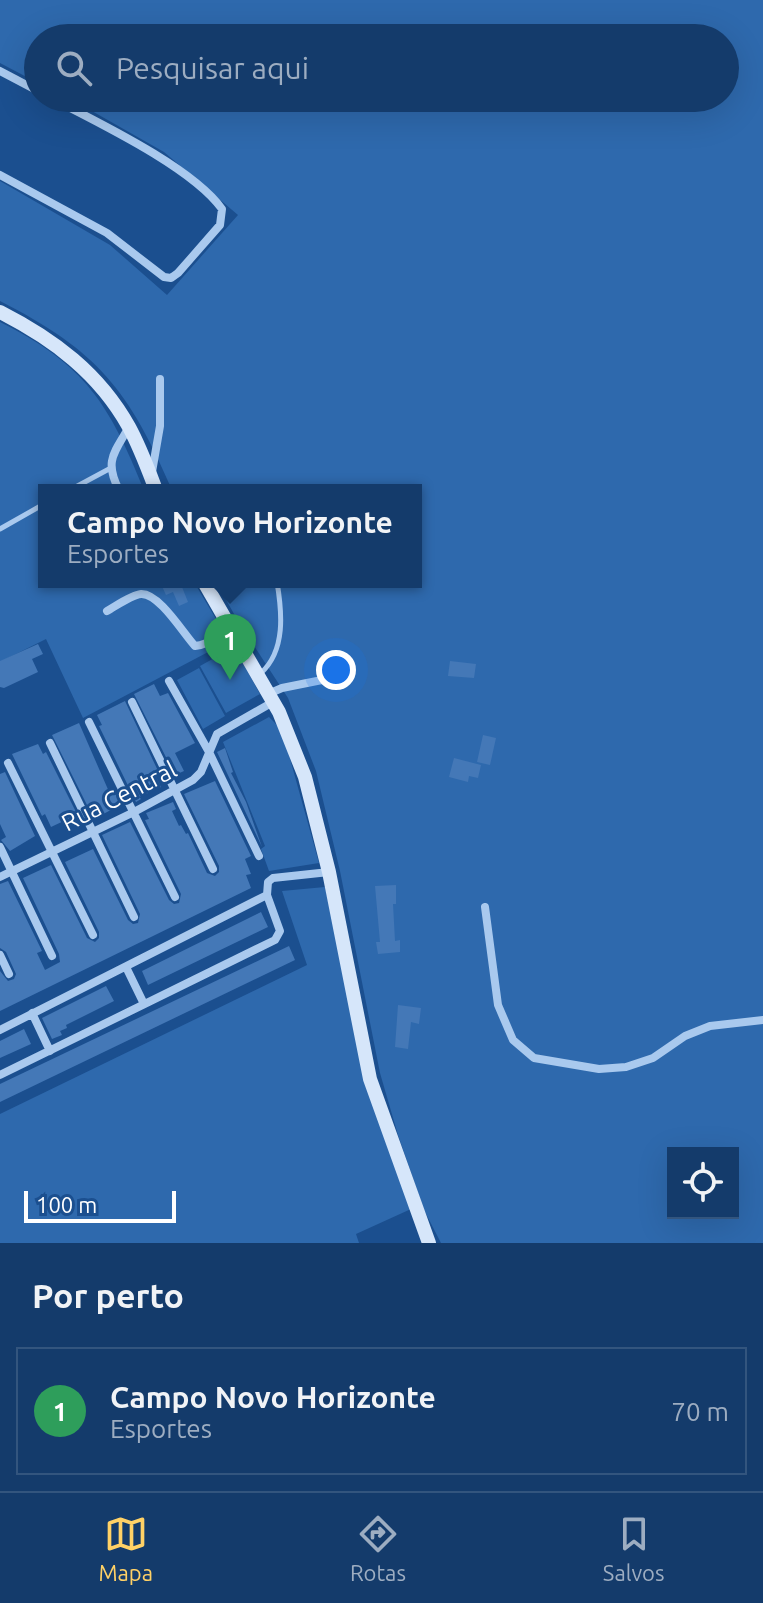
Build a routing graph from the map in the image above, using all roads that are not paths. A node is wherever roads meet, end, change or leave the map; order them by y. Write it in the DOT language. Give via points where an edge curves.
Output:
graph roads {
  1 [pos="0,71"];
  2 [pos="24,84"];
  3 [pos="77,112"];
  4 [pos="0,175"];
  5 [pos="0,312"];
  6 [pos="160,379"];
  7 [pos="129,427"];
  8 [pos="109,469"];
  9 [pos="154,483"];
  10 [pos="81,484"];
  11 [pos="116,484"];
  12 [pos="38,507"];
  13 [pos="0,529"];
  14 [pos="207,588"];
  15 [pos="278,588"];
  16 [pos="107,611"];
  17 [pos="227,623"];
  18 [pos="258,677"];
  19 [pos="332,678"];
  20 [pos="169,681"];
  21 [pos="270,698"];
  22 [pos="132,702"];
  23 [pos="89,722"];
  24 [pos="50,743"];
  25 [pos="209,752"];
  26 [pos="8,763"];
  27 [pos="176,790"];
  28 [pos="134,812"];
  29 [pos="94,832"];
  30 [pos="0,847"];
  31 [pos="52,851"];
  32 [pos="259,856"];
  33 [pos="213,869"];
  34 [pos="12,871"];
  35 [pos="329,872"];
  36 [pos="0,877"];
  37 [pos="267,895"];
  38 [pos="175,897"];
  39 [pos="485,907"];
  40 [pos="134,917"];
  41 [pos="93,935"];
  42 [pos="0,955"];
  43 [pos="52,956"];
  44 [pos="126,967"];
  45 [pos="9,974"];
  46 [pos="144,1004"];
  47 [pos="32,1013"];
  48 [pos="763,1020"];
  49 [pos="0,1030"];
  50 [pos="50,1051"];
  51 [pos="0,1075"];
  52 [pos="429,1243"];
  1 -- 2 [label="street"];
  3 -- 4 [label="street" via="154,154 222,209 220,225 178,273 164,277 107,233"];
  5 -- 7 [label="main road" via="50,340 82,366"];
  6 -- 9 [label="street"];
  7 -- 8 [label="street"];
  7 -- 9 [label="main road"];
  8 -- 10 [label="lane"];
  8 -- 11 [label="street"];
  12 -- 13 [label="lane"];
  14 -- 17 [label="main road"];
  15 -- 18 [label="lane" via="280,636 271,662"];
  16 -- 17 [label="street" via="140,594 151,597 195,646 207,644"];
  17 -- 18 [label="main road"];
  18 -- 21 [label="main road"];
  19 -- 21 [label="street, Rua Central" via="282,688"];
  20 -- 25 [label="street"];
  21 -- 25 [label="street, Rua Central" via="220,731"];
  21 -- 35 [label="main road" via="305,777"];
  22 -- 27 [label="street"];
  23 -- 28 [label="street"];
  24 -- 29 [label="street"];
  25 -- 27 [label="street, Rua Central" via="197,778"];
  25 -- 32 [label="street"];
  26 -- 31 [label="street"];
  27 -- 28 [label="street, Rua Central"];
  27 -- 33 [label="street"];
  28 -- 29 [label="street, Rua Central"];
  28 -- 38 [label="street"];
  29 -- 31 [label="street, Rua Central"];
  29 -- 40 [label="street"];
  30 -- 34 [label="street"];
  31 -- 34 [label="street, Rua Central"];
  31 -- 41 [label="street"];
  34 -- 36 [label="street, Rua Central"];
  34 -- 43 [label="street"];
  35 -- 37 [label="street" via="273,878"];
  35 -- 52 [label="main road" via="370,1079"];
  37 -- 44 [label="street"];
  37 -- 46 [label="street" via="279,923 278,938"];
  39 -- 48 [label="street" via="498,1005 513,1040 534,1058 599,1069 626,1067 710,1026"];
  42 -- 45 [label="street"];
  44 -- 46 [label="street"];
  44 -- 47 [label="street"];
  46 -- 50 [label="street"];
  47 -- 49 [label="street"];
  47 -- 50 [label="street"];
  50 -- 51 [label="street"];
}
